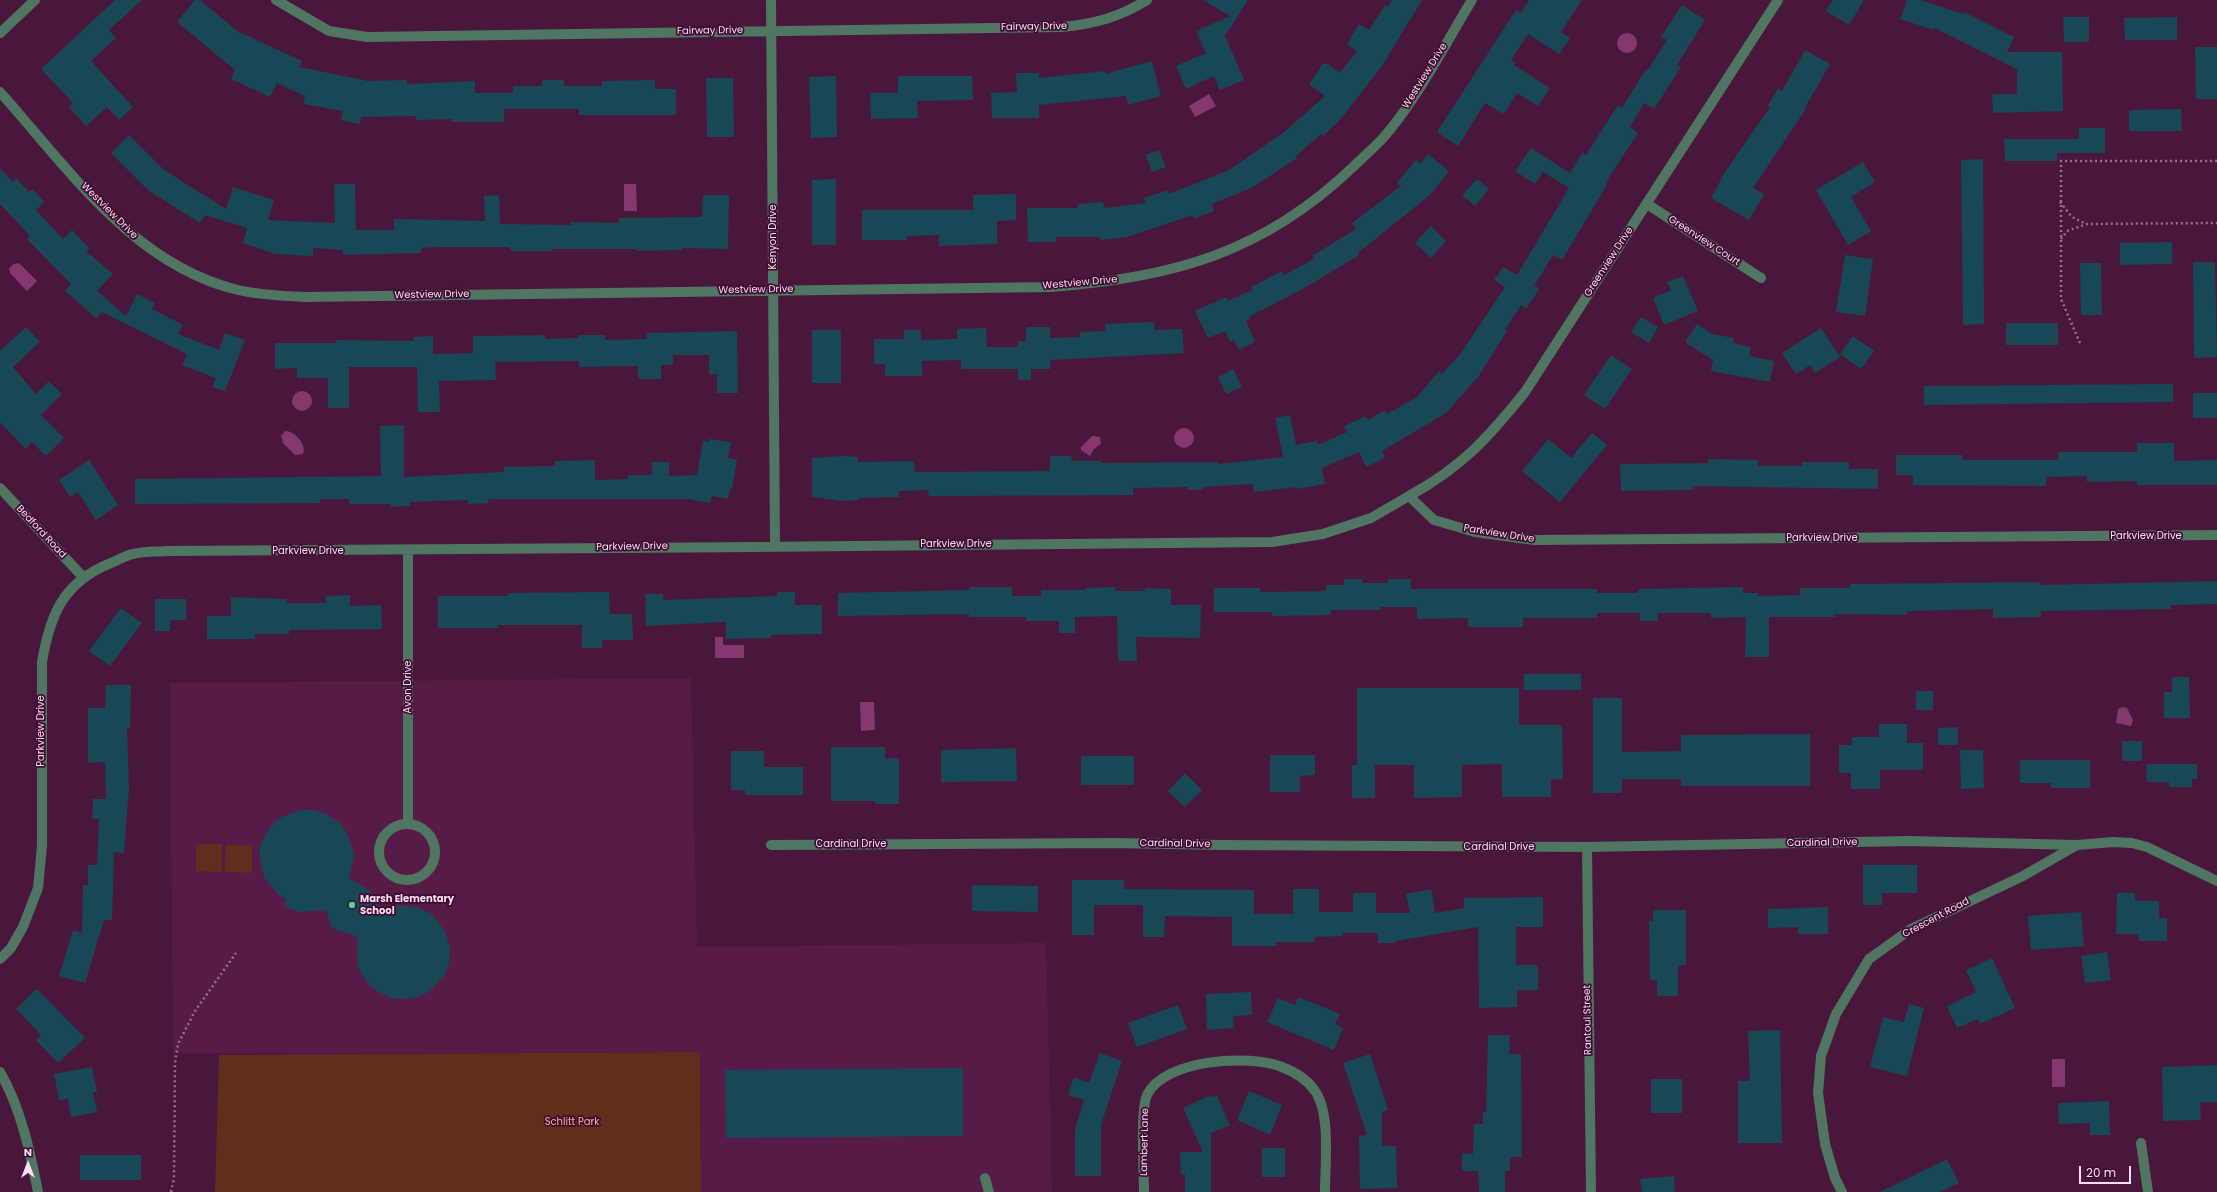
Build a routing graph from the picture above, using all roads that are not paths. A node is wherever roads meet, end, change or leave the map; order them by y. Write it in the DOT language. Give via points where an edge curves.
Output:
graph roads {
  1 [pos="35,0"];
  2 [pos="276,0"];
  3 [pos="771,0"];
  4 [pos="1147,0"];
  5 [pos="1472,0"];
  6 [pos="1778,0"];
  7 [pos="771,31"];
  8 [pos="0,33"];
  9 [pos="0,92"];
  10 [pos="1647,204"];
  11 [pos="1761,278"];
  12 [pos="774,290"];
  13 [pos="0,488"];
  14 [pos="1409,496"];
  15 [pos="2217,536"];
  16 [pos="775,545"];
  17 [pos="408,551"];
  18 [pos="83,577"];
  19 [pos="408,823"];
  20 [pos="771,845"];
  21 [pos="2076,845"];
  22 [pos="1587,847"];
  23 [pos="2217,881"];
  24 [pos="0,959"];
  25 [pos="0,1072"];
  26 [pos="2141,1143"];
  27 [pos="985,1178"];
  28 [pos="38,1192"];
  29 [pos="988,1192"];
  30 [pos="1144,1192"];
  31 [pos="1325,1192"];
  32 [pos="1591,1192"];
  33 [pos="1842,1192"];
  34 [pos="2148,1192"];
  1 -- 8 [label="street"];
  2 -- 7 [label="street, Fairway Drive" via="329,31 367,37"];
  3 -- 7 [label="street, Kenyon Drive"];
  4 -- 7 [label="street, Fairway Drive" via="1129,11 1088,25"];
  5 -- 12 [label="street, Westview Drive" via="1412,100 1383,138 1314,202 1250,242 1230,251 1172,269 1091,284"];
  6 -- 10 [label="street, Greenview Drive"];
  7 -- 12 [label="street, Kenyon Drive"];
  9 -- 12 [label="street, Westview Drive" via="101,206 135,238 164,259 200,277 238,289 273,296 304,297"];
  10 -- 11 [label="street, Greenview Court"];
  10 -- 14 [label="street, Greenview Drive" via="1525,392 1488,438 1454,469"];
  12 -- 16 [label="street, Kenyon Drive"];
  13 -- 18 [label="street, Bedford Road"];
  14 -- 15 [label="street, Parkview Drive" via="1434,520 1475,532 1534,540"];
  14 -- 16 [label="street, Parkview Drive" via="1371,518 1323,534 1272,542"];
  16 -- 17 [label="street, Parkview Drive"];
  17 -- 18 [label="street, Parkview Drive" via="167,551 133,554"];
  17 -- 19 [label="street, Avon Drive"];
  18 -- 24 [label="street, Parkview Drive" via="64,598 47,634 42,662 42,846 38,888 23,927 11,948"];
  19 -- 19 [label="street" via="398,825 387,832 380,843 379,852 384,868 391,875 407,880 426,874 435,856 432,837 426,830"];
  20 -- 22 [label="street, Cardinal Drive" via="1115,843 1220,846"];
  21 -- 22 [label="street, Cardinal Drive" via="1909,841"];
  21 -- 23 [label="street, Cardinal Drive" via="2132,843 2147,847"];
  21 -- 33 [label="street, Crescent Road" via="2023,876 1911,929 1869,958 1836,1014 1821,1056 1818,1093 1825,1144"];
  22 -- 32 [label="street, Rantoul Street"];
  25 -- 28 [label="street" via="22,1124"];
  26 -- 34 [label="street"];
  27 -- 29 [label="street"];
  30 -- 31 [label="street, Lambert Lane" via="1144,1112 1147,1095 1170,1074 1197,1064 1232,1061 1280,1066 1309,1082 1322,1105"];
}
